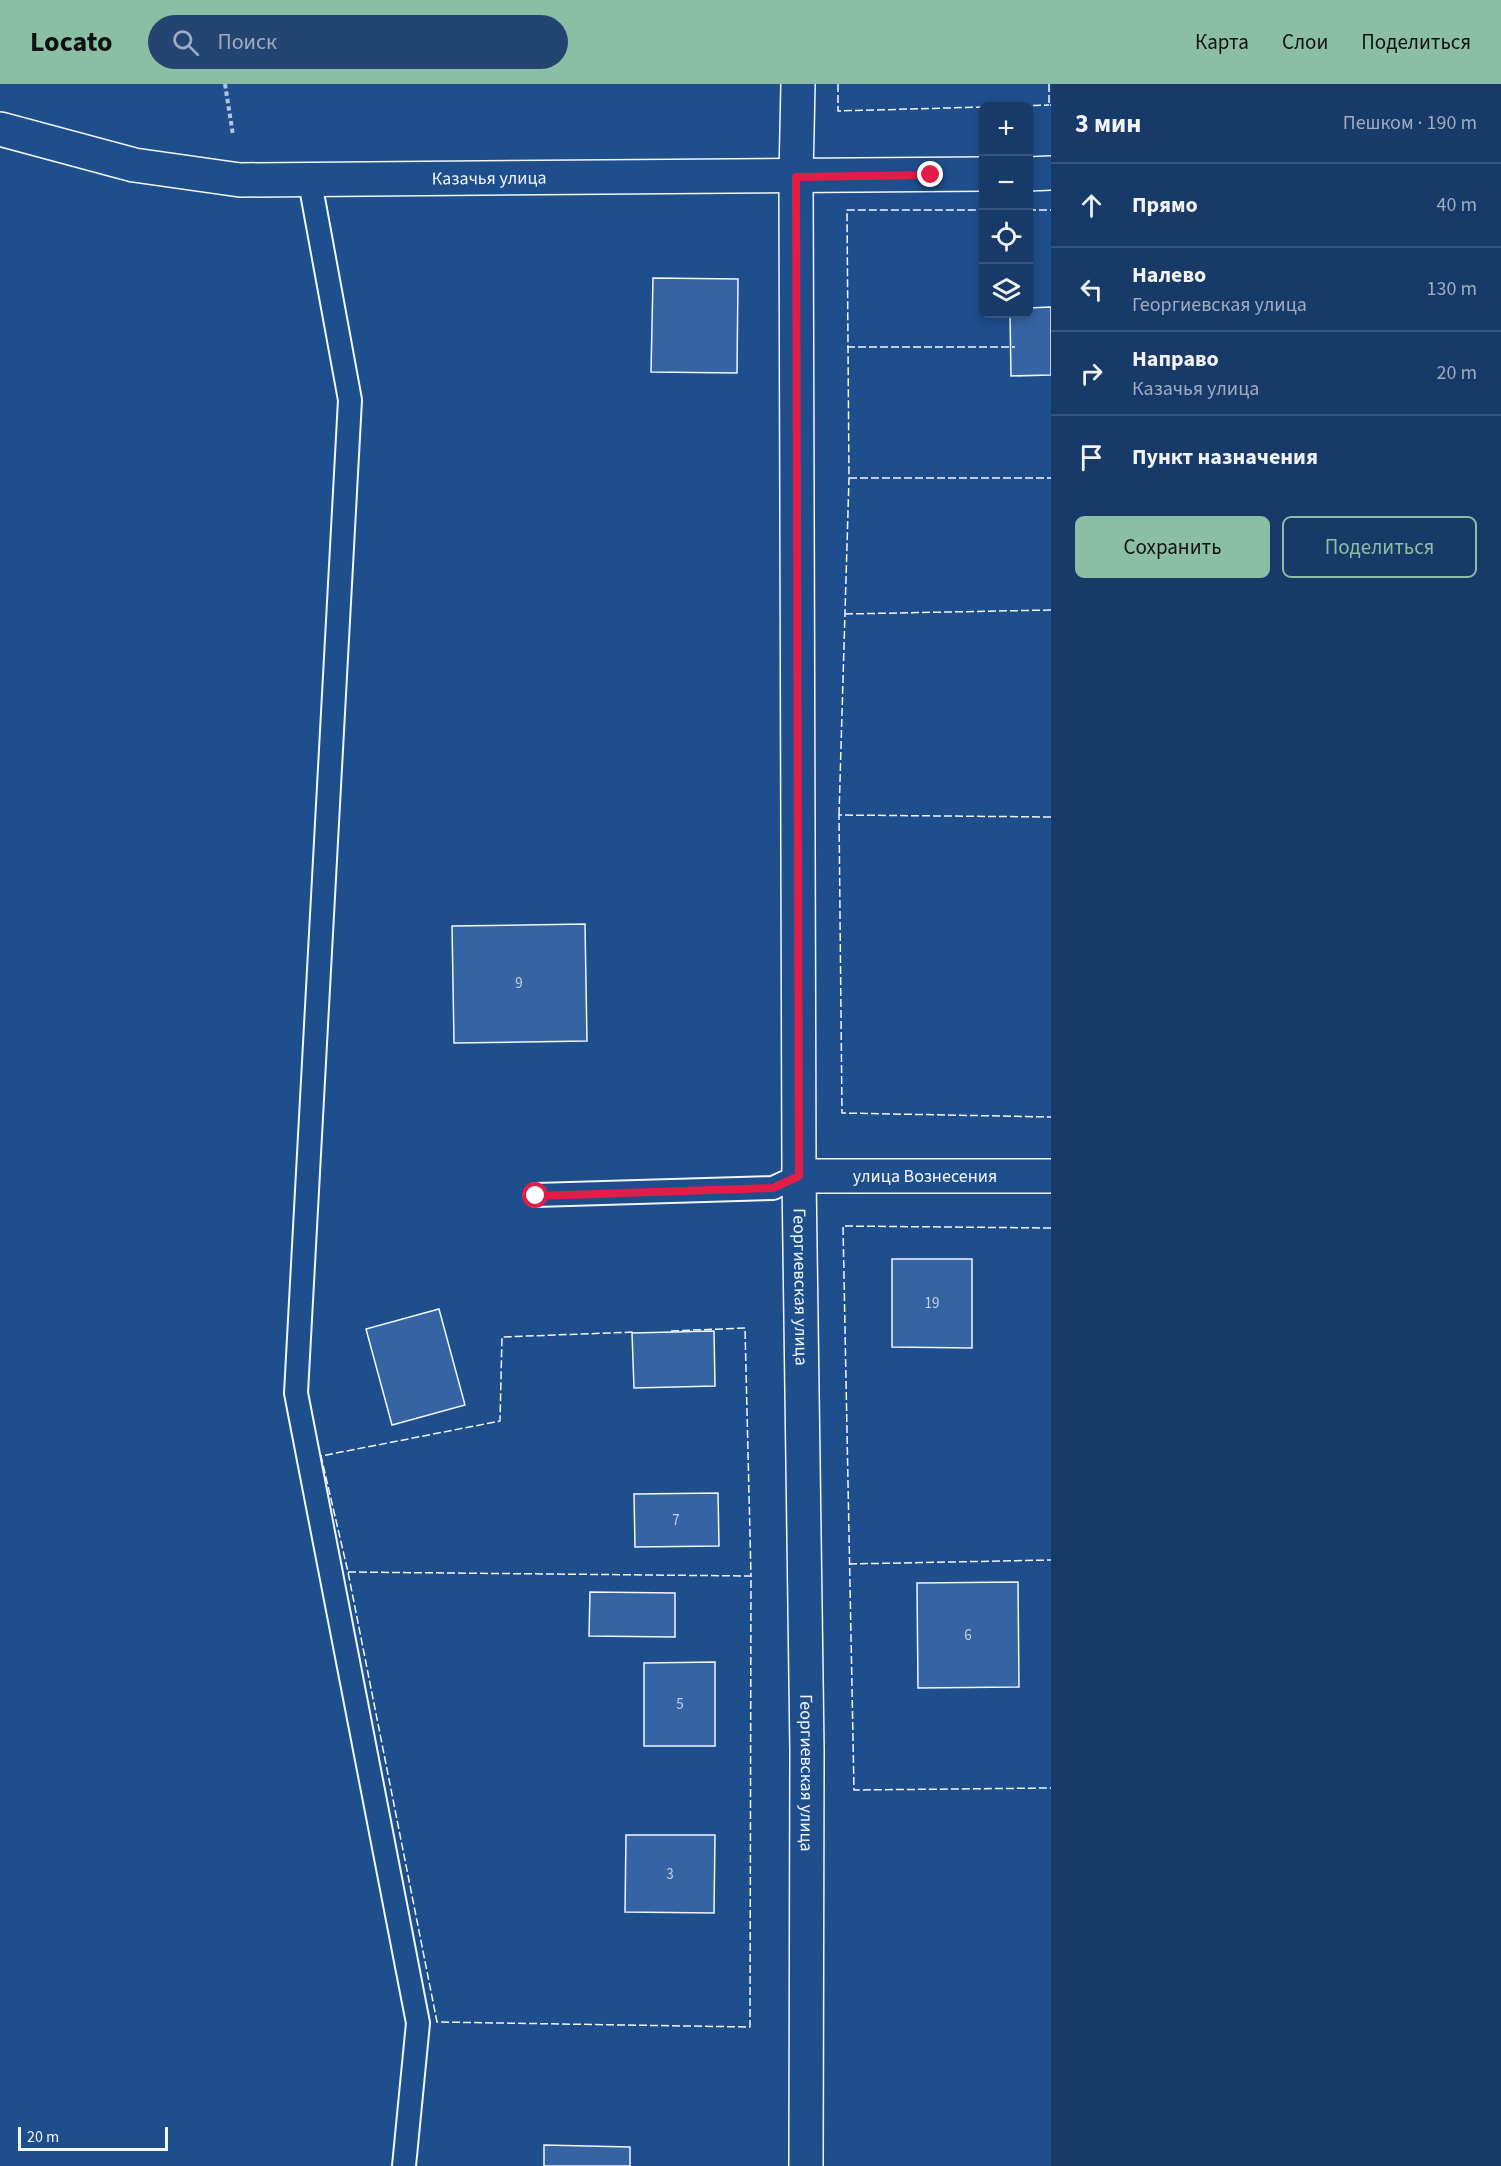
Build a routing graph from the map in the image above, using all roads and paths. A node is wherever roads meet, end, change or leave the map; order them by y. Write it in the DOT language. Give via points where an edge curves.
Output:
graph roads {
  1 [pos="798,84"];
  2 [pos="0,129"];
  3 [pos="1051,173"];
  4 [pos="979,174"];
  5 [pos="1033,174"];
  6 [pos="796,177"];
  7 [pos="310,182"];
  8 [pos="799,1176"];
  9 [pos="1051,1176"];
  10 [pos="536,1196"];
  11 [pos="404,2166"];
  12 [pos="806,2166"];
  1 -- 6 [label="street, Георгиевская улица"];
  2 -- 7 [label="street, Казачья улица" via="134,165 240,180"];
  3 -- 5 [label="street"];
  4 -- 6 [label="street, Казачья улица"];
  6 -- 7 [label="street, Казачья улица"];
  6 -- 8 [label="street, Георгиевская улица"];
  7 -- 11 [label="lane" via="350,400 296,1393 418,2023"];
  8 -- 9 [label="street, улица Вознесения"];
  8 -- 10 [label="lane" via="773,1188"];
  8 -- 12 [label="street, Георгиевская улица" via="807,1750"];
}
